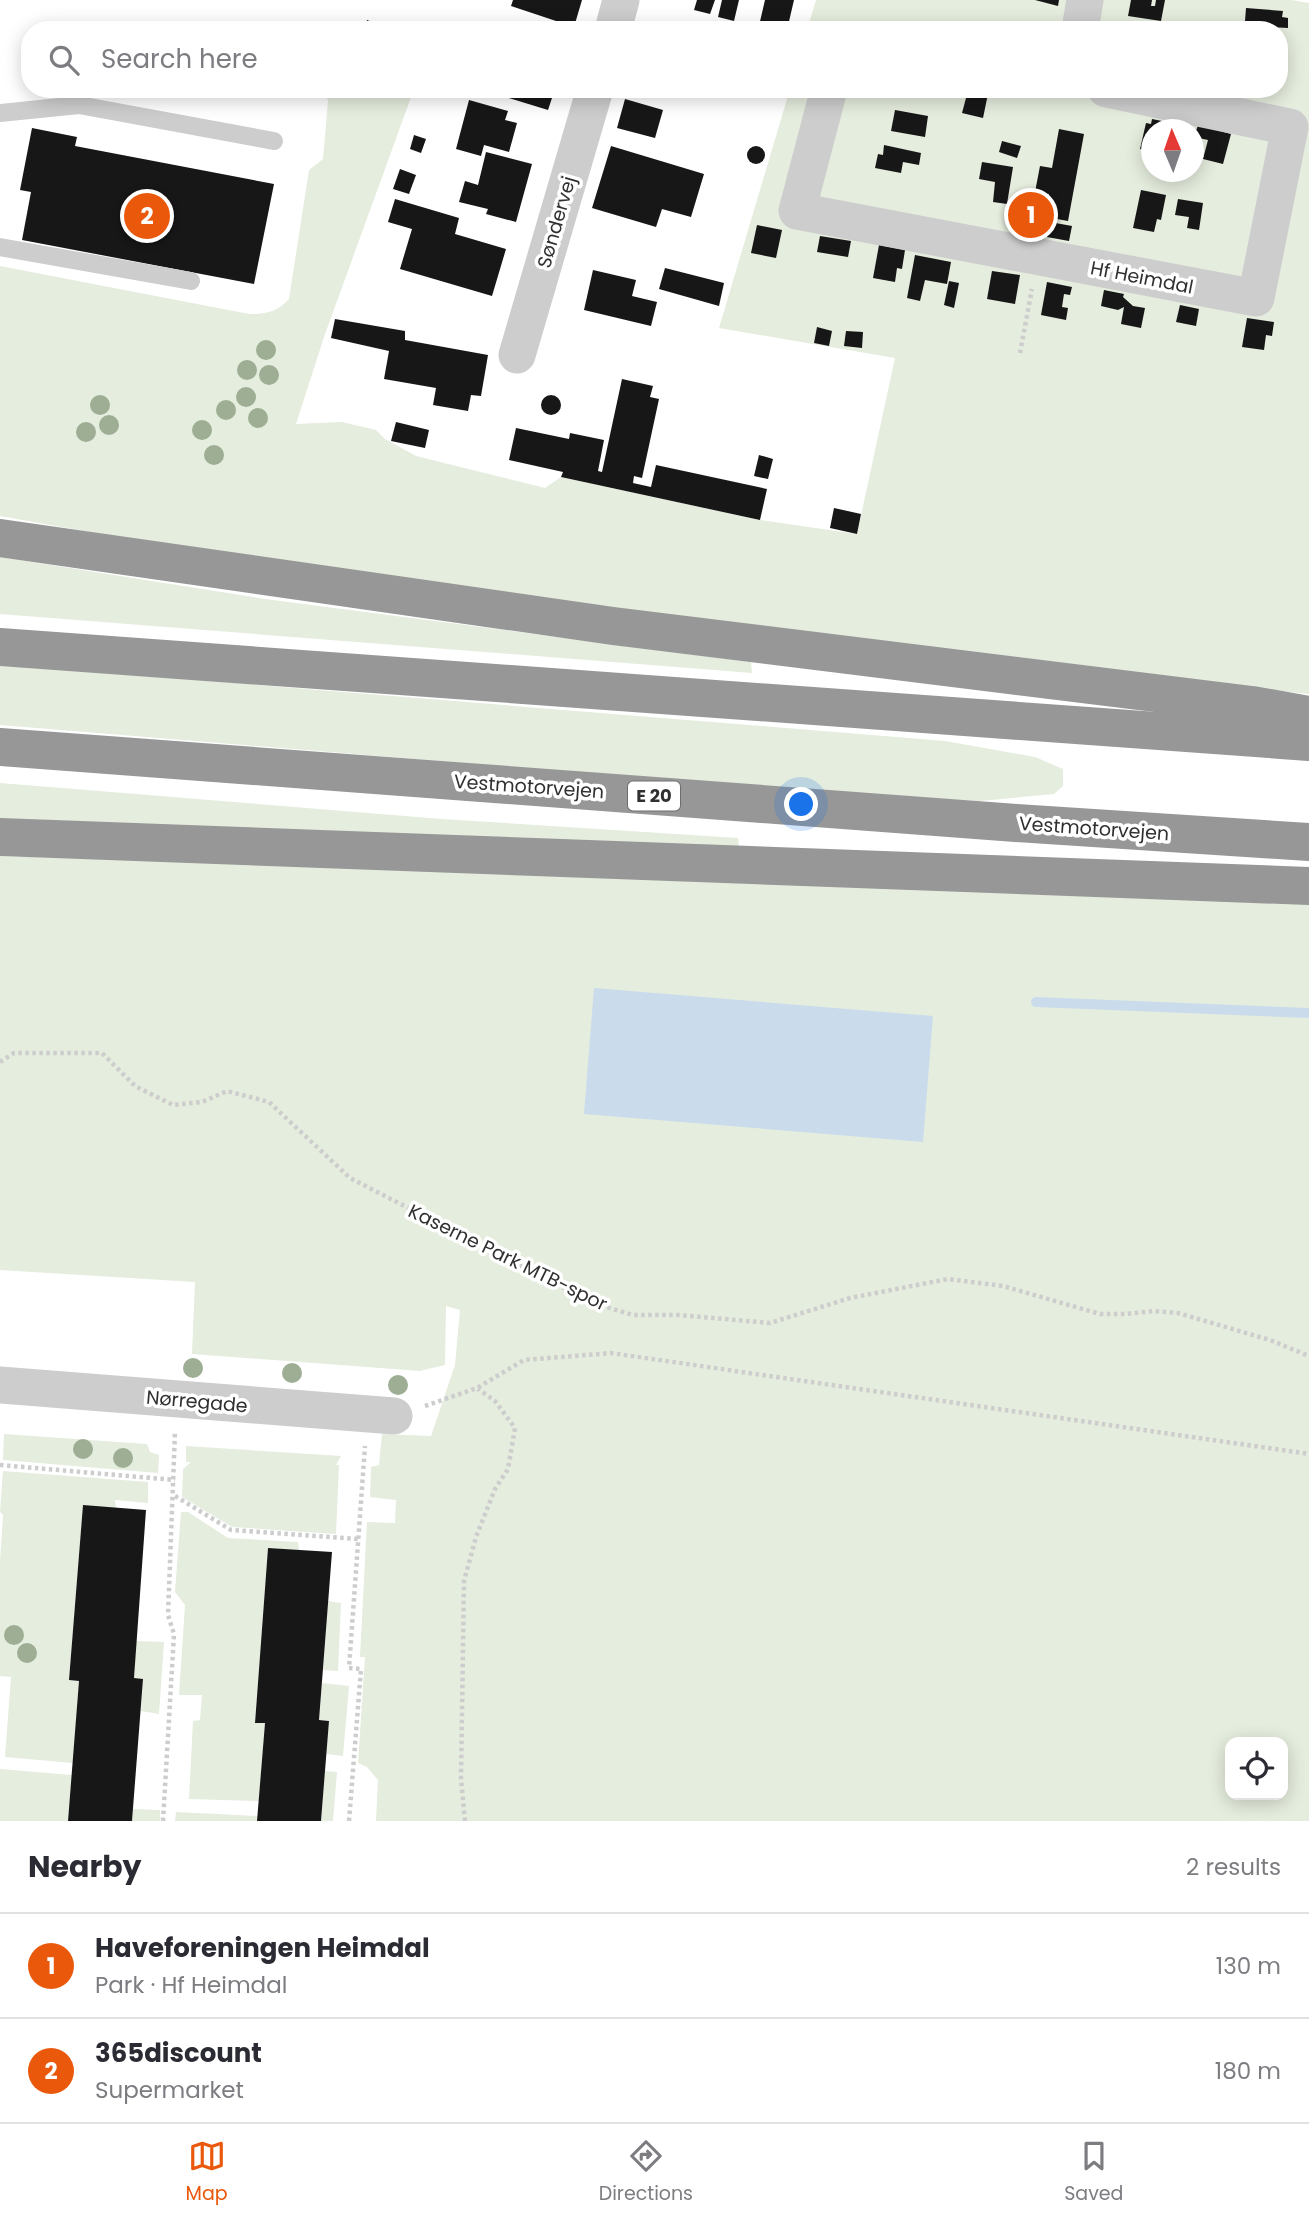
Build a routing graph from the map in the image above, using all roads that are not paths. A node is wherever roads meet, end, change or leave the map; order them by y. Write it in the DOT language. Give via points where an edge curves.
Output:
graph roads {
  1 [pos="621,0"];
  2 [pos="1085,0"];
  3 [pos="615,21"];
  4 [pos="1082,21"];
  5 [pos="592,98"];
  6 [pos="827,98"];
  7 [pos="1150,98"];
  8 [pos="0,113"];
  9 [pos="274,141"];
  10 [pos="0,247"];
  11 [pos="191,281"];
  12 [pos="517,355"];
  13 [pos="0,538"];
  14 [pos="0,647"];
  15 [pos="1309,715"];
  16 [pos="1309,742"];
  17 [pos="0,747"];
  18 [pos="0,837"];
  19 [pos="1309,842"];
  20 [pos="1309,886"];
  21 [pos="0,1385"];
  22 [pos="381,1415"];
  1 -- 3 [label="street"];
  2 -- 4 [label="street"];
  5 -- 12 [label="street, Søndervej"];
  6 -- 7 [label="street, Hf Heimdal" via="797,211 1256,298 1290,127"];
  8 -- 9 [label="lane" via="79,104"];
  10 -- 11 [label="lane"];
  13 -- 15 [label="highway" via="613,626"];
  14 -- 16 [label="highway"];
  17 -- 19 [label="highway, Vestmotorvejen / E 20"];
  18 -- 20 [label="highway"];
  21 -- 22 [label="street, Nørregade"];
}
